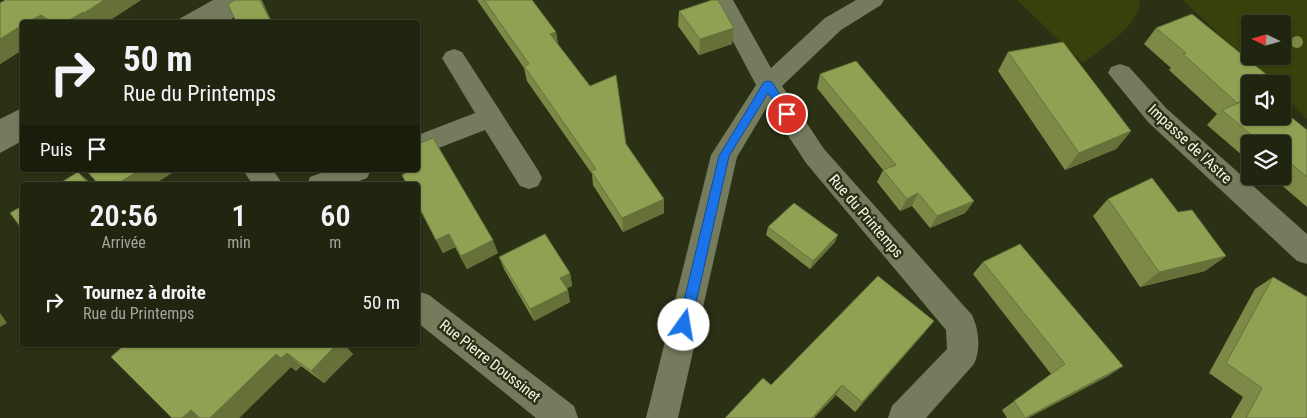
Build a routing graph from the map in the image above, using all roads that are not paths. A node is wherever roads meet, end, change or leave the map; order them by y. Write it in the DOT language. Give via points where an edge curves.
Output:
graph roads {
  1 [pos="224,0"];
  2 [pos="247,0"];
  3 [pos="722,0"];
  4 [pos="873,0"];
  5 [pos="188,20"];
  6 [pos="212,20"];
  7 [pos="454,58"];
  8 [pos="1120,73"];
  9 [pos="768,85"];
  10 [pos="491,117"];
  11 [pos="20,119"];
  12 [pos="0,131"];
  13 [pos="20,135"];
  14 [pos="420,145"];
  15 [pos="0,147"];
  16 [pos="258,172"];
  17 [pos="353,172"];
  18 [pos="528,178"];
  19 [pos="267,182"];
  20 [pos="328,182"];
  21 [pos="1307,252"];
  22 [pos="420,307"];
  23 [pos="562,418"];
  24 [pos="662,418"];
  25 [pos="904,418"];
  1 -- 5 [label="lane"];
  2 -- 6 [label="street"];
  3 -- 9 [label="street, Rue du Printemps"];
  4 -- 9 [label="street" via="833,24"];
  7 -- 10 [label="street"];
  8 -- 21 [label="street, Impasse de l'Astre" via="1157,115"];
  9 -- 24 [label="street" via="724,156"];
  9 -- 25 [label="street, Rue du Printemps" via="815,156 960,325 963,354"];
  10 -- 14 [label="street"];
  10 -- 18 [label="street"];
  11 -- 12 [label="street"];
  13 -- 15 [label="lane"];
  16 -- 19 [label="street"];
  17 -- 20 [label="street"];
  22 -- 23 [label="street, Rue Pierre Doussinet"];
}
